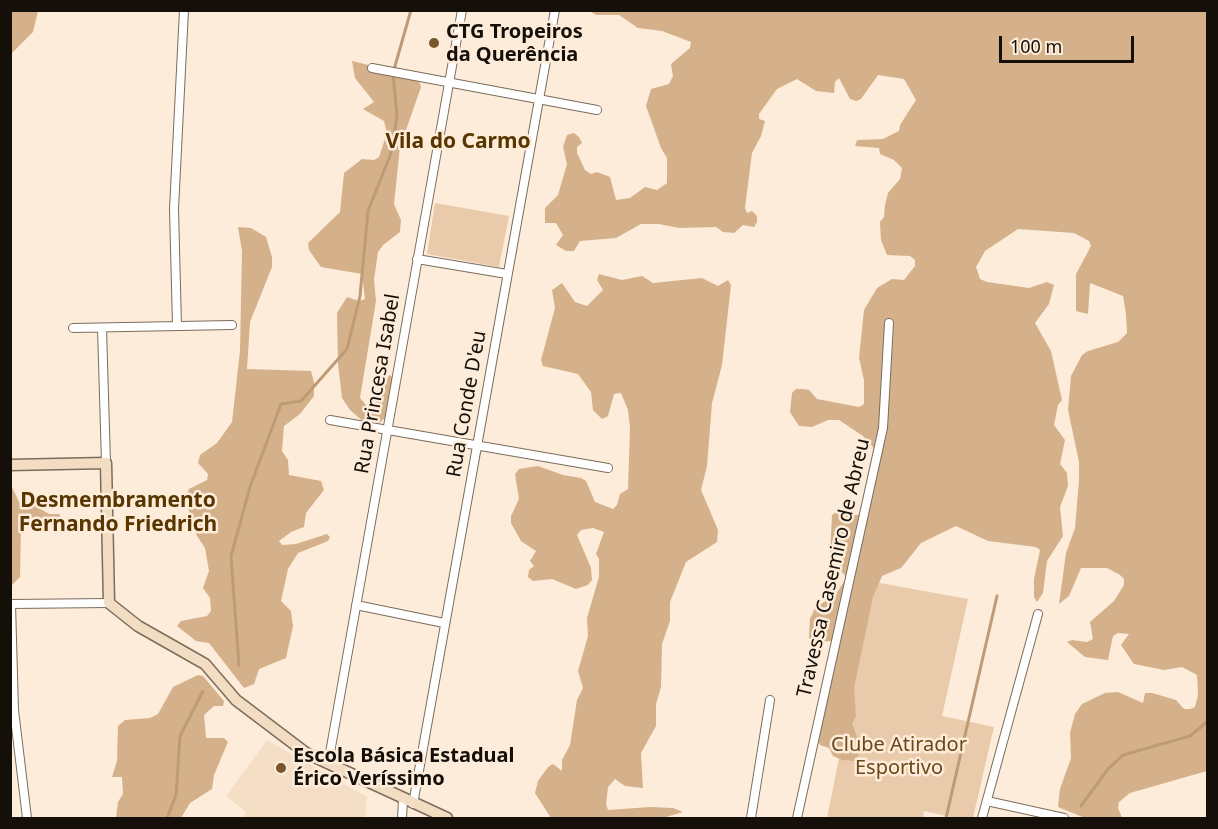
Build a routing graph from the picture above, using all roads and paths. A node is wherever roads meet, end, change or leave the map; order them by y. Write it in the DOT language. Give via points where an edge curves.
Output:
graph roads {
  1 [pos="184,10"];
  2 [pos="462,10"];
  3 [pos="555,10"];
  4 [pos="372,68"];
  5 [pos="449,82"];
  6 [pos="539,99"];
  7 [pos="597,110"];
  8 [pos="417,259"];
  9 [pos="507,274"];
  10 [pos="889,323"];
  11 [pos="232,325"];
  12 [pos="177,326"];
  13 [pos="73,328"];
  14 [pos="102,328"];
  15 [pos="330,420"];
  16 [pos="386,430"];
  17 [pos="476,446"];
  18 [pos="105,463"];
  19 [pos="10,465"];
  20 [pos="608,468"];
  21 [pos="109,603"];
  22 [pos="11,604"];
  23 [pos="356,605"];
  24 [pos="1038,614"];
  25 [pos="444,623"];
  26 [pos="770,700"];
  27 [pos="328,764"];
  28 [pos="987,801"];
  29 [pos="408,802"];
  30 [pos="27,819"];
  31 [pos="402,819"];
  32 [pos="447,819"];
  33 [pos="751,819"];
  34 [pos="797,819"];
  35 [pos="982,819"];
  36 [pos="1064,819"];
  1 -- 12 [label="street" via="174,209"];
  2 -- 5 [label="street, Rua Princesa Isabel"];
  3 -- 6 [label="street, Rua Conde D'eu"];
  4 -- 5 [label="street"];
  5 -- 6 [label="street"];
  5 -- 8 [label="street, Rua Princesa Isabel"];
  6 -- 7 [label="street"];
  6 -- 9 [label="street, Rua Conde D'eu"];
  8 -- 9 [label="street"];
  8 -- 16 [label="street, Rua Princesa Isabel"];
  9 -- 17 [label="street, Rua Conde D'eu"];
  10 -- 34 [label="street, Travessa Casemiro de Abreu" via="883,428"];
  11 -- 12 [label="street"];
  12 -- 14 [label="street"];
  13 -- 14 [label="street"];
  14 -- 18 [label="street"];
  15 -- 16 [label="street"];
  16 -- 17 [label="street"];
  16 -- 23 [label="street, Rua Princesa Isabel"];
  17 -- 20 [label="street"];
  17 -- 25 [label="street, Rua Conde D'eu"];
  18 -- 19 [label="street"];
  18 -- 21 [label="street"];
  21 -- 22 [label="street"];
  21 -- 27 [label="street" via="138,626 205,664 236,700 261,721"];
  22 -- 30 [label="street" via="14,710"];
  23 -- 25 [label="street"];
  23 -- 27 [label="street, Rua Princesa Isabel"];
  24 -- 28 [label="street"];
  25 -- 29 [label="street, Rua Conde D'eu"];
  26 -- 33 [label="street"];
  27 -- 29 [label="street"];
  28 -- 35 [label="street"];
  28 -- 36 [label="street"];
  29 -- 31 [label="street, Rua Conde D'eu"];
  29 -- 32 [label="street"];
}
